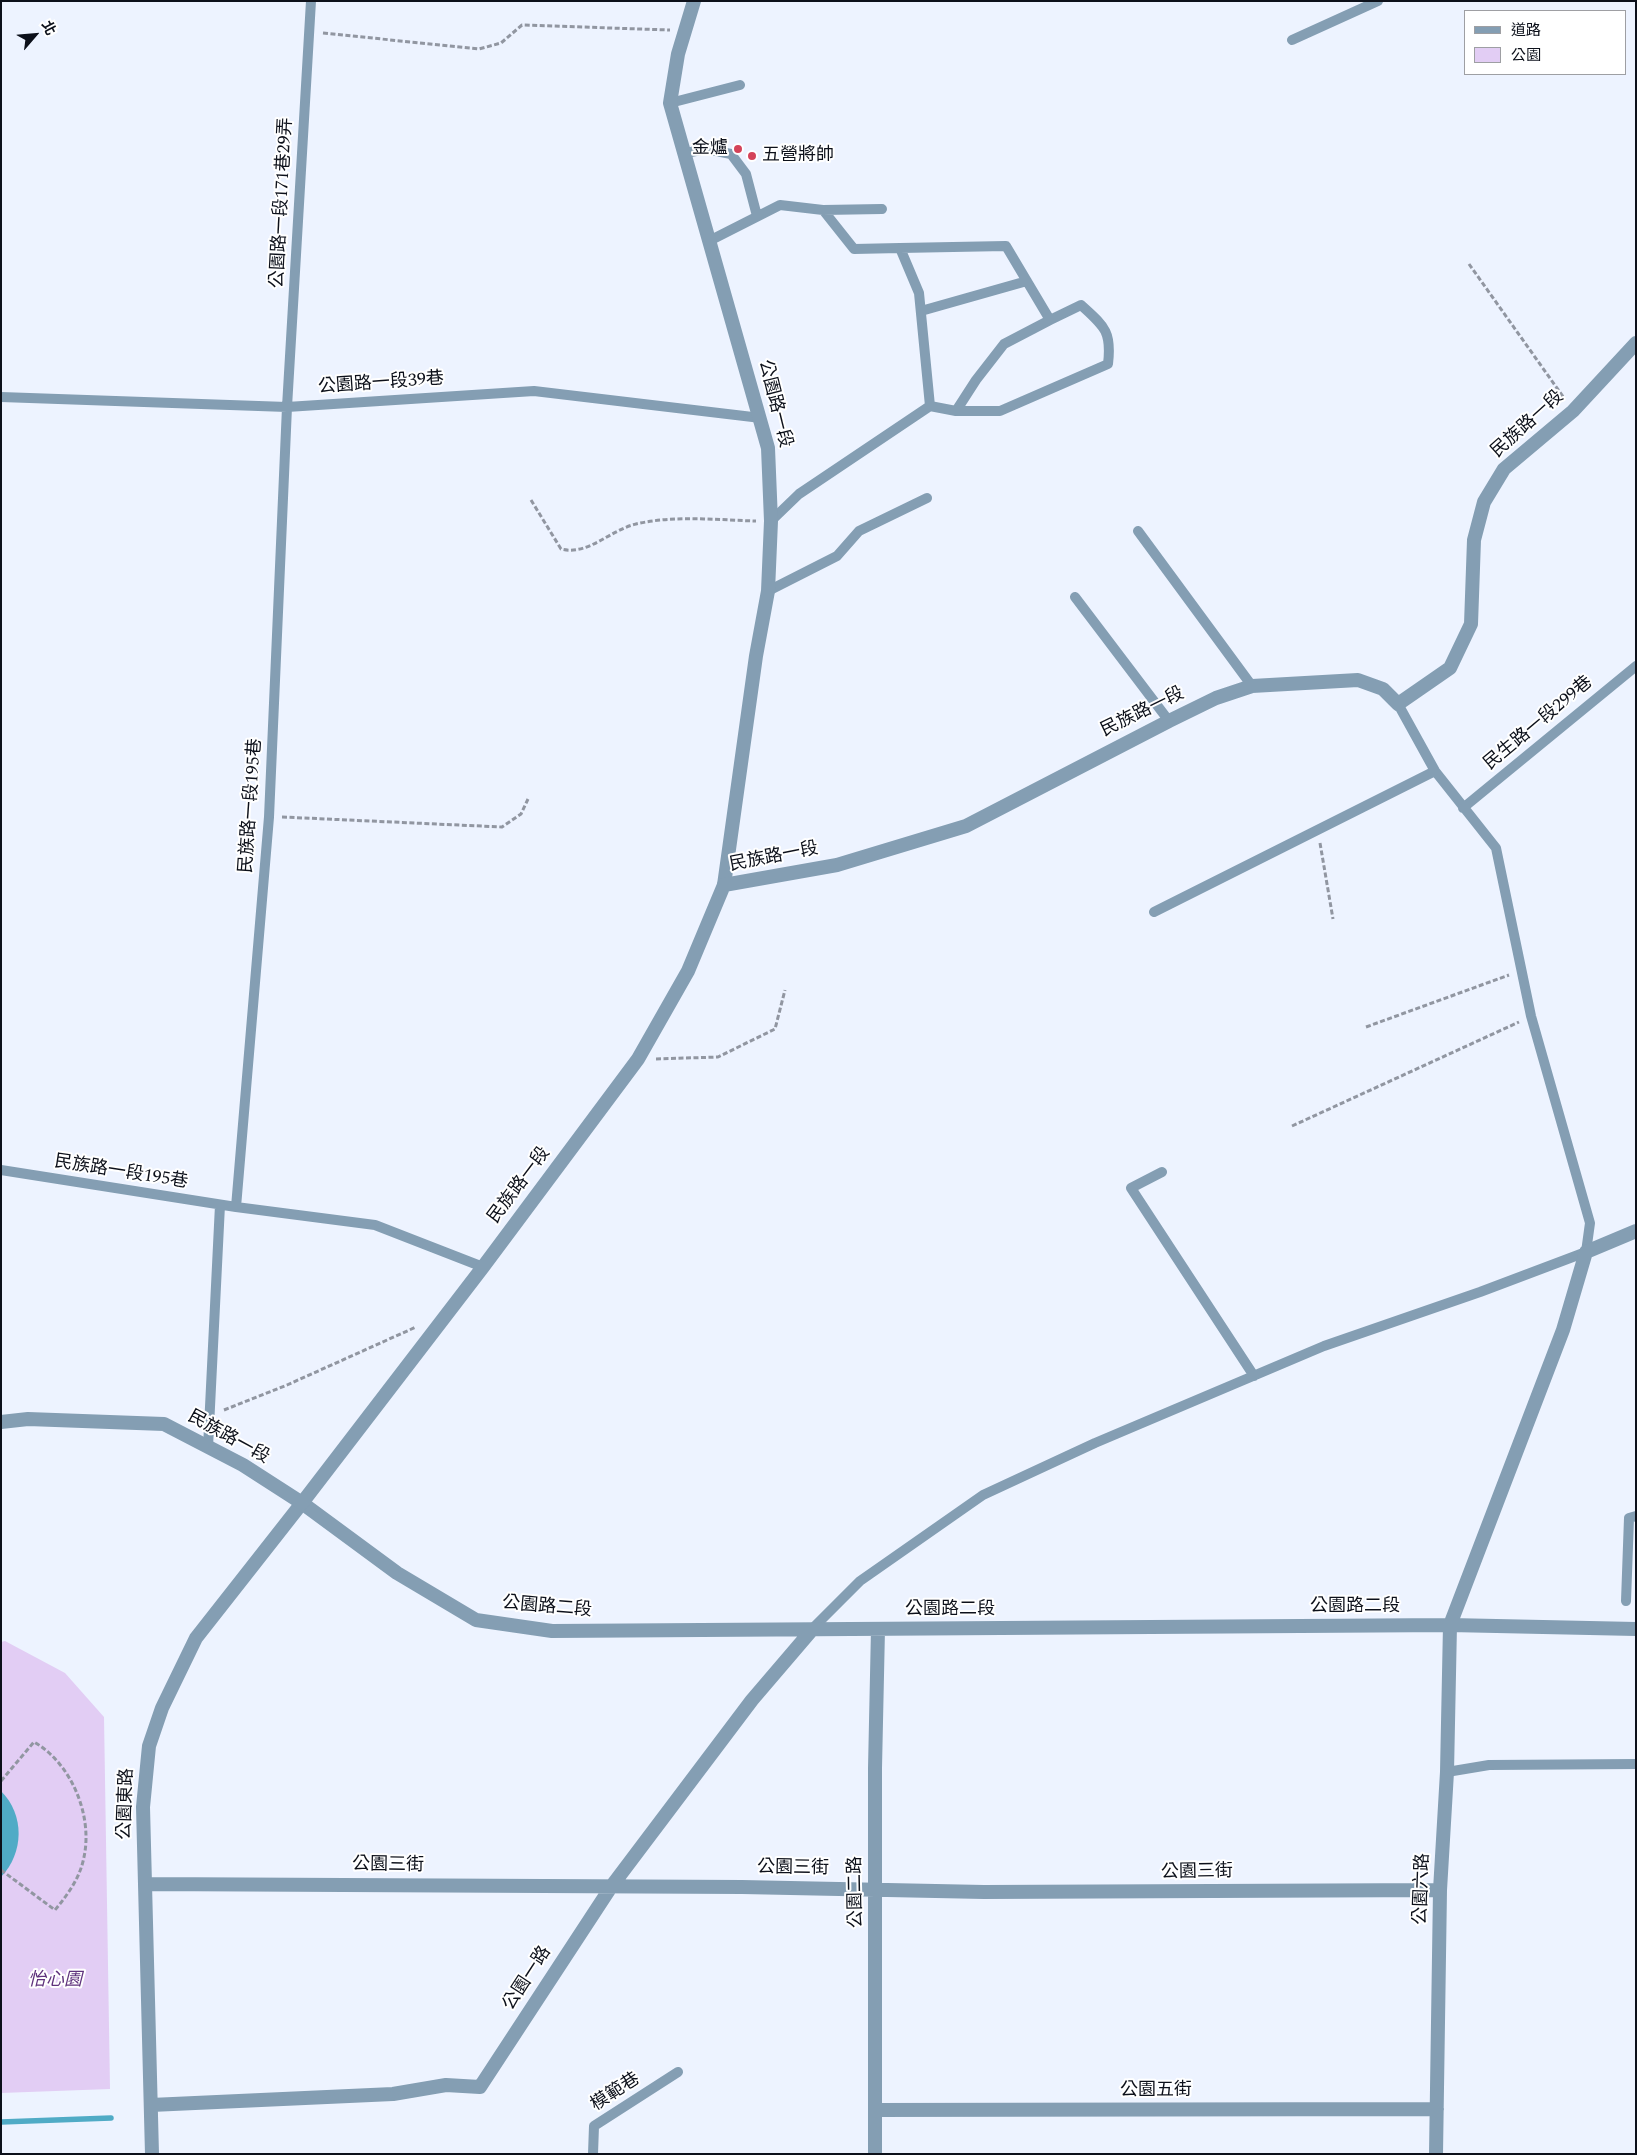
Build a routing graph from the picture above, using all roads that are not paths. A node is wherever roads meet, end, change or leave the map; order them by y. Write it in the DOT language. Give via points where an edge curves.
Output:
graph roads {
  1 [pos="312,1"];
  2 [pos="694,1"];
  3 [pos="1378,1"];
  4 [pos="1292,40"];
  5 [pos="740,85"];
  6 [pos="670,102"];
  7 [pos="686,153"];
  8 [pos="882,209"];
  9 [pos="823,210"];
  10 [pos="758,216"];
  11 [pos="711,240"];
  12 [pos="900,248"];
  13 [pos="1027,281"];
  14 [pos="921,310"];
  15 [pos="1050,320"];
  16 [pos="1636,342"];
  17 [pos="1,398"];
  18 [pos="287,406"];
  19 [pos="930,406"];
  20 [pos="956,411"];
  21 [pos="760,418"];
  22 [pos="927,498"];
  23 [pos="771,521"];
  24 [pos="1138,532"];
  25 [pos="768,591"];
  26 [pos="1075,597"];
  27 [pos="1636,666"];
  28 [pos="1252,686"];
  29 [pos="1398,704"];
  30 [pos="1169,721"];
  31 [pos="1435,772"];
  32 [pos="1463,808"];
  33 [pos="724,885"];
  34 [pos="1154,912"];
  35 [pos="1,1170"];
  36 [pos="1162,1172"];
  37 [pos="220,1205"];
  38 [pos="236,1208"];
  39 [pos="1636,1230"];
  40 [pos="1586,1252"];
  41 [pos="483,1267"];
  42 [pos="1254,1376"];
  43 [pos="1,1422"];
  44 [pos="208,1447"];
  45 [pos="302,1503"];
  46 [pos="1636,1516"];
  47 [pos="1626,1601"];
  48 [pos="1450,1625"];
  49 [pos="878,1629"];
  50 [pos="1636,1629"];
  51 [pos="811,1631"];
  52 [pos="1636,1764"];
  53 [pos="1447,1772"];
  54 [pos="145,1884"];
  55 [pos="610,1887"];
  56 [pos="875,1888"];
  57 [pos="1440,1890"];
  58 [pos="678,2072"];
  59 [pos="151,2105"];
  60 [pos="1437,2109"];
  61 [pos="875,2110"];
  62 [pos="152,2154"];
  63 [pos="592,2154"];
  64 [pos="876,2154"];
  65 [pos="1436,2154"];
  1 -- 18 [label="lane, 公園路一段171巷29弄"];
  2 -- 6 [label="street, 公園路一段" via="678,54"];
  3 -- 4 [label="lane"];
  5 -- 6 [label="lane"];
  6 -- 7 [label="street, 公園路一段"];
  7 -- 10 [label="lane" via="706,149 731,154 746,174"];
  7 -- 11 [label="street, 公園路一段"];
  8 -- 9 [label="lane"];
  9 -- 10 [label="lane" via="780,205"];
  9 -- 12 [label="lane" via="854,249"];
  10 -- 11 [label="lane"];
  11 -- 21 [label="street, 公園路一段"];
  12 -- 13 [label="lane" via="1006,246"];
  12 -- 14 [label="lane" via="919,293"];
  13 -- 14 [label="lane"];
  13 -- 15 [label="lane"];
  14 -- 19 [label="lane"];
  15 -- 20 [label="lane" via="1004,344"];
  15 -- 20 [label="lane" via="1081,305 1102,325 1110,344 1108,364 1000,412"];
  16 -- 29 [label="street, 民族路一段" via="1573,410 1504,469 1484,502 1474,540 1471,624 1450,668"];
  17 -- 18 [label="lane, 公園路一段39巷"];
  18 -- 21 [label="lane, 公園路一段39巷" via="534,391"];
  18 -- 38 [label="lane, 民族路一段195巷" via="269,816"];
  19 -- 20 [label="lane"];
  19 -- 23 [label="lane" via="799,494"];
  21 -- 23 [label="street, 公園路一段" via="768,448"];
  22 -- 25 [label="lane" via="859,531 837,556"];
  23 -- 25 [label="street, 公園路一段"];
  24 -- 28 [label="lane"];
  25 -- 33 [label="street, 公園路一段"];
  26 -- 30 [label="lane"];
  27 -- 32 [label="lane, 民生路一段299巷"];
  28 -- 29 [label="street, 民族路一段" via="1358,680 1383,689"];
  28 -- 30 [label="street, 民族路一段" via="1216,698"];
  29 -- 31 [label="lane"];
  30 -- 33 [label="street, 民族路一段" via="966,826 837,865"];
  31 -- 32 [label="lane"];
  31 -- 34 [label="lane"];
  32 -- 40 [label="lane" via="1496,848 1531,1016 1590,1223"];
  33 -- 41 [label="street, 民族路一段" via="688,971 638,1059"];
  35 -- 37 [label="lane, 民族路一段195巷"];
  36 -- 42 [label="lane" via="1131,1188"];
  37 -- 38 [label="lane, 民族路一段195巷"];
  37 -- 44 [label="lane"];
  38 -- 41 [label="lane, 民族路一段195巷" via="375,1225"];
  39 -- 40 [label="street"];
  40 -- 42 [label="lane" via="1324,1346"];
  40 -- 48 [label="street, 公園六路" via="1563,1330"];
  41 -- 45 [label="street, 民族路一段"];
  42 -- 51 [label="lane" via="1095,1443 983,1495 860,1581"];
  43 -- 44 [label="street, 民族路一段" via="28,1419 164,1424"];
  44 -- 45 [label="street, 民族路一段"];
  45 -- 51 [label="street, 公園路二段" via="397,1573 476,1620 552,1631"];
  45 -- 54 [label="street, 公園東路" via="196,1638 162,1708 149,1746 143,1807"];
  46 -- 47 [label="lane" via="1629,1518"];
  48 -- 49 [label="street, 公園路二段"];
  48 -- 50 [label="street, 公園路二段"];
  48 -- 53 [label="street, 公園六路"];
  49 -- 51 [label="street, 公園路二段"];
  49 -- 56 [label="street, 公園二路"];
  51 -- 55 [label="street, 公園一路" via="752,1700"];
  52 -- 53 [label="lane" via="1489,1765"];
  53 -- 57 [label="street, 公園六路"];
  54 -- 55 [label="street, 公園三街"];
  54 -- 59 [label="street, 公園東路"];
  55 -- 56 [label="street, 公園三街"];
  55 -- 59 [label="street, 公園一路" via="480,2087 446,2085 393,2094"];
  56 -- 57 [label="street, 公園三街" via="984,1892"];
  56 -- 61 [label="street, 公園二路"];
  57 -- 60 [label="street, 公園六路"];
  58 -- 63 [label="lane, 模範巷" via="594,2126"];
  59 -- 62 [label="street, 公園東路"];
  60 -- 61 [label="street, 公園五街"];
  60 -- 65 [label="street, 公園六路"];
  61 -- 64 [label="street, 公園二路"];
}
